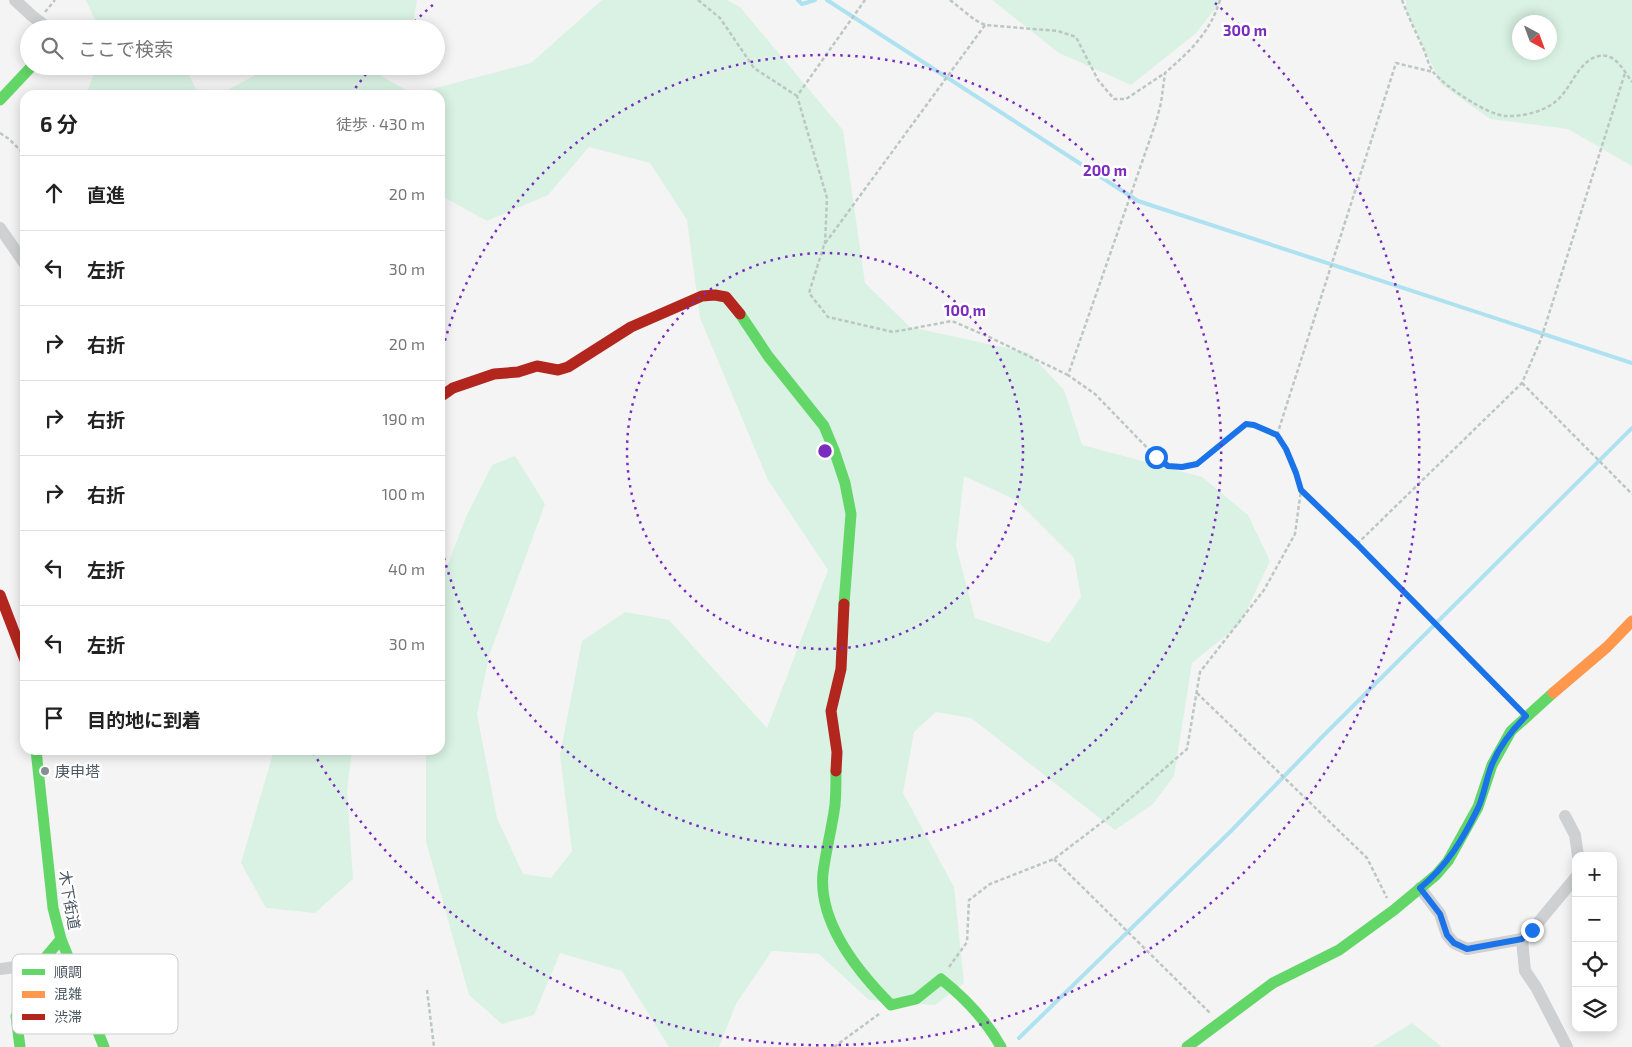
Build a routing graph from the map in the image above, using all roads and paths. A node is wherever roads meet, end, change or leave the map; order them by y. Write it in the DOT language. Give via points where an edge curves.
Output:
graph roads {
  1 [pos="15,0"];
  2 [pos="698,0"];
  3 [pos="865,0"];
  4 [pos="950,0"];
  5 [pos="1220,0"];
  6 [pos="1402,0"];
  7 [pos="37,20"];
  8 [pos="985,25"];
  9 [pos="1433,72"];
  10 [pos="1165,73"];
  11 [pos="1625,73"];
  12 [pos="24,75"];
  13 [pos="1632,82"];
  14 [pos="797,96"];
  15 [pos="0,100"];
  16 [pos="0,133"];
  17 [pos="20,151"];
  18 [pos="0,228"];
  19 [pos="824,245"];
  20 [pos="20,257"];
  21 [pos="1068,375"];
  22 [pos="1522,383"];
  23 [pos="445,394"];
  24 [pos="1277,435"];
  25 [pos="1301,490"];
  26 [pos="1632,494"];
  27 [pos="1357,544"];
  28 [pos="0,595"];
  29 [pos="1632,621"];
  30 [pos="20,644"];
  31 [pos="1196,692"];
  32 [pos="1526,716"];
  33 [pos="37,755"];
  34 [pos="1564,816"];
  35 [pos="1577,852"];
  36 [pos="1054,859"];
  37 [pos="1572,883"];
  38 [pos="1420,888"];
  39 [pos="1394,910"];
  40 [pos="61,939"];
  41 [pos="1522,939"];
  42 [pos="48,954"];
  43 [pos="67,954"];
  44 [pos="941,979"];
  45 [pos="427,990"];
  46 [pos="891,1005"];
  47 [pos="1220,1022"];
  48 [pos="18,1034"];
  49 [pos="99,1034"];
  50 [pos="20,1047"];
  51 [pos="104,1047"];
  52 [pos="434,1047"];
  53 [pos="834,1047"];
  54 [pos="1001,1047"];
  55 [pos="1187,1047"];
  56 [pos="1568,1047"];
  1 -- 7 [label="street"];
  2 -- 14 [label="path" via="720,18 754,68"];
  3 -- 14 [label="path"];
  4 -- 8 [label="path"];
  5 -- 10 [label="path" via="1205,33"];
  6 -- 9 [label="path"];
  8 -- 10 [label="path" via="1058,30 1076,38 1098,80 1114,100 1126,99"];
  8 -- 19 [label="path"];
  9 -- 11 [label="path" via="1489,112 1505,116 1526,114 1554,103 1581,68 1600,55 1615,60"];
  9 -- 24 [label="path" via="1396,63"];
  10 -- 21 [label="path" via="1156,122"];
  11 -- 13 [label="path"];
  11 -- 22 [label="path" via="1541,339"];
  12 -- 15 [label="street"];
  14 -- 19 [label="path" via="827,198"];
  16 -- 17 [label="path"];
  18 -- 20 [label="street"];
  19 -- 21 [label="path" via="809,293 828,317 893,332 952,322"];
  21 -- 24 [label="path" via="1095,394 1168,466 1197,464 1246,424"];
  22 -- 26 [label="path"];
  22 -- 27 [label="path"];
  23 -- 46 [label="street" via="494,374 537,366 558,370 568,367 631,327 702,296 715,295 726,297 734,305 768,356 824,426 845,483 851,514 841,669 831,712 837,752 835,805 823,875 825,902 849,956"];
  24 -- 25 [label="path" via="1286,449"];
  25 -- 27 [label="path"];
  25 -- 31 [label="path" via="1295,534 1264,590 1200,672"];
  27 -- 32 [label="path"];
  28 -- 30 [label="street"];
  29 -- 32 [label="street"];
  31 -- 36 [label="path" via="1187,749"];
  31 -- 39 [label="path" via="1367,858"];
  32 -- 38 [label="street" via="1511,731 1492,765 1478,806 1448,861"];
  33 -- 40 [label="street, 木下街道" via="52,908"];
  34 -- 35 [label="street" via="1574,835"];
  36 -- 44 [label="path" via="990,884 969,900 967,942"];
  36 -- 47 [label="path"];
  37 -- 41 [label="street"];
  38 -- 39 [label="street"];
  38 -- 41 [label="street" via="1440,914 1447,935 1454,943 1467,949"];
  39 -- 47 [label="street" via="1339,950 1273,983"];
  40 -- 42 [label="street"];
  40 -- 43 [label="street, 木下街道"];
  41 -- 56 [label="street" via="1525,971"];
  44 -- 46 [label="street" via="916,999"];
  44 -- 54 [label="street" via="963,996"];
  45 -- 52 [label="path"];
  46 -- 53 [label="path"];
  47 -- 55 [label="street"];
  48 -- 50 [label="street"];
  49 -- 51 [label="street, 木下街道"];
}
